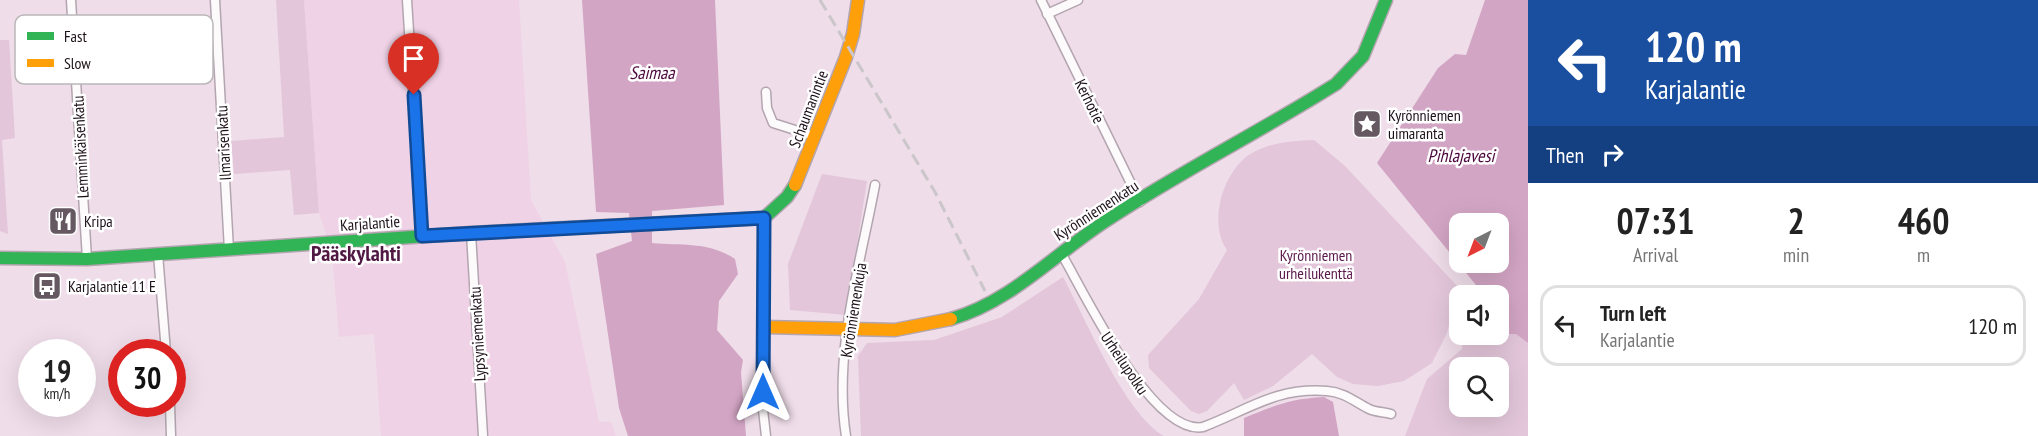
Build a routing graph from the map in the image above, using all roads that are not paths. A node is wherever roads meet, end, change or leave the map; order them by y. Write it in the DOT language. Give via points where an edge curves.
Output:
graph roads {
  1 [pos="71,0"];
  2 [pos="216,0"];
  3 [pos="407,0"];
  4 [pos="858,0"];
  5 [pos="1041,0"];
  6 [pos="1077,0"];
  7 [pos="1386,0"];
  8 [pos="1047,14"];
  9 [pos="72,15"];
  10 [pos="76,84"];
  11 [pos="766,92"];
  12 [pos="814,136"];
  13 [pos="875,185"];
  14 [pos="1140,202"];
  15 [pos="764,218"];
  16 [pos="471,233"];
  17 [pos="422,236"];
  18 [pos="229,250"];
  19 [pos="1061,253"];
  20 [pos="158,254"];
  21 [pos="0,258"];
  22 [pos="87,259"];
  23 [pos="15,260"];
  24 [pos="0,263"];
  25 [pos="764,327"];
  26 [pos="848,331"];
  27 [pos="165,339"];
  28 [pos="1391,414"];
  29 [pos="170,417"];
  30 [pos="171,436"];
  31 [pos="483,436"];
  32 [pos="766,436"];
  33 [pos="846,436"];
  1 -- 9 [label="street, Lemminkäisenkatu"];
  2 -- 18 [label="street, Ilmarisenkatu"];
  3 -- 17 [label="street"];
  4 -- 12 [label="street, Schaumanintie" via="849,46"];
  5 -- 8 [label="street, Kerhotie"];
  6 -- 8 [label="street"];
  7 -- 14 [label="street, Kyrönniemenkatu" via="1363,56 1336,84"];
  8 -- 14 [label="street, Kerhotie"];
  10 -- 22 [label="street, Lemminkäisenkatu"];
  11 -- 12 [label="street" via="773,123"];
  12 -- 15 [label="street, Schaumanintie" via="797,182"];
  13 -- 26 [label="street, Kyrönniemenkuja"];
  14 -- 19 [label="street, Kyrönniemenkatu"];
  15 -- 16 [label="street, Karjalantie"];
  15 -- 25 [label="street"];
  16 -- 17 [label="street, Karjalantie"];
  16 -- 31 [label="street, Lypsyniemenkatu"];
  17 -- 18 [label="street, Karjalantie"];
  18 -- 20 [label="street, Karjalantie"];
  19 -- 26 [label="street, Kyrönniemenkatu" via="1009,292 970,313 917,327"];
  19 -- 28 [label="street, Urheilupolku" via="1116,356 1144,394 1175,424 1187,430 1203,427 1271,396 1306,390 1345,395 1370,410"];
  20 -- 22 [label="street, Karjalantie"];
  20 -- 27 [label="street"];
  21 -- 23 [label="street, Karjalantie"];
  22 -- 23 [label="street, Karjalantie"];
  23 -- 24 [label="street, Karjalantie"];
  25 -- 26 [label="street, Kyrönniemenkatu"];
  25 -- 32 [label="street"];
  26 -- 33 [label="street, Kyrönniemenkuja" via="841,404"];
  29 -- 30 [label="street"];
}
